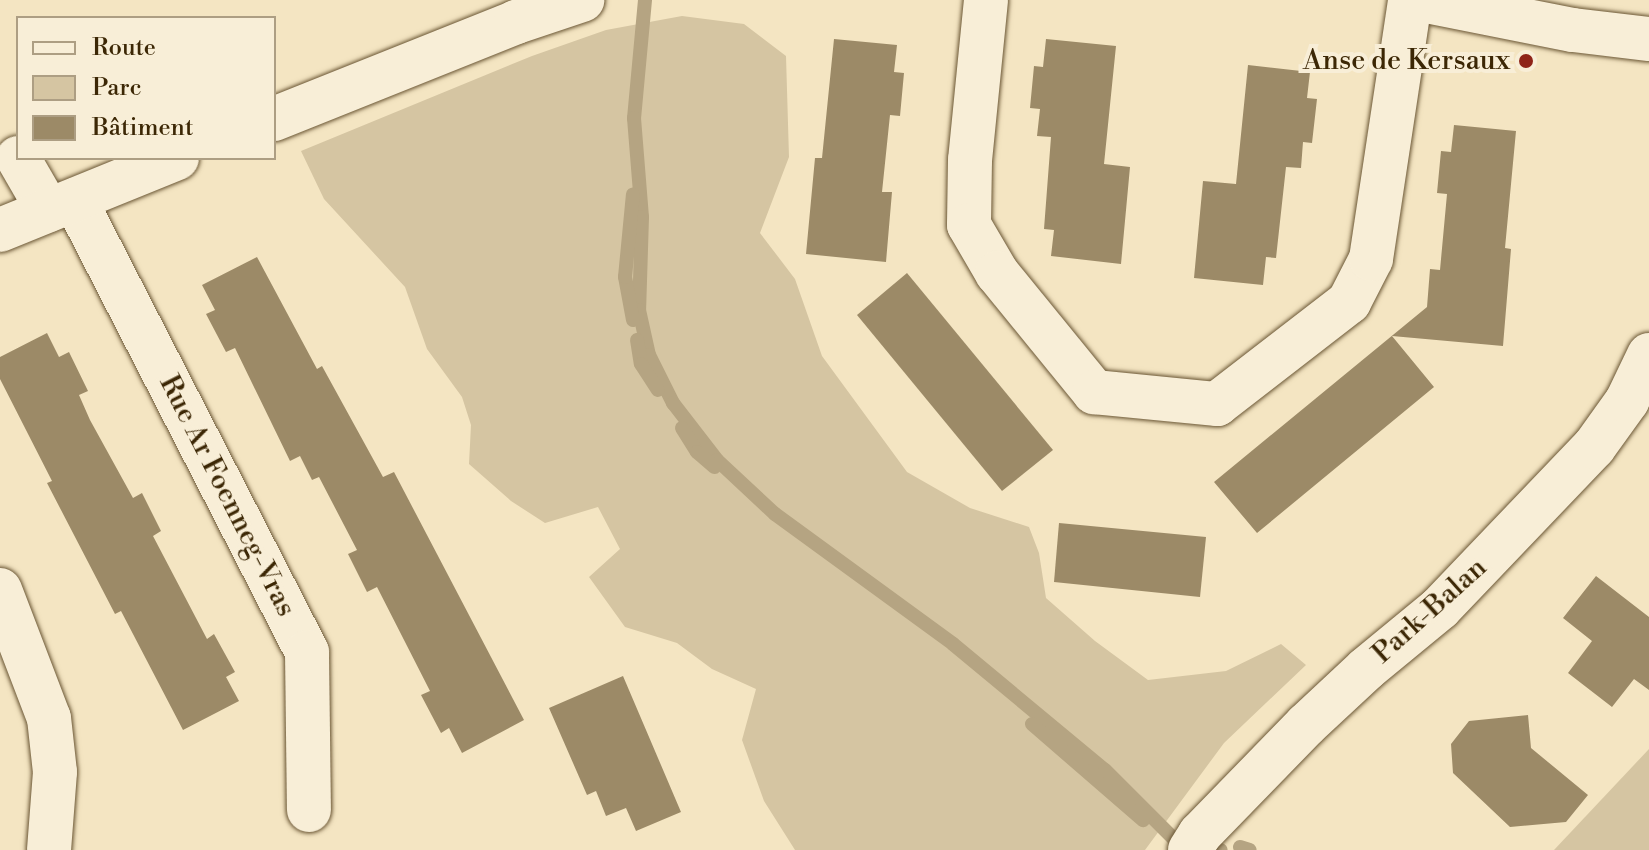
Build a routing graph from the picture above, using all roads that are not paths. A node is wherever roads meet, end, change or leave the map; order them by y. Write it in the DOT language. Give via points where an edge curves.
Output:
graph roads {
  1 [pos="582,0"];
  2 [pos="986,0"];
  3 [pos="1410,0"];
  4 [pos="1421,0"];
  5 [pos="1649,39"];
  6 [pos="276,118"];
  7 [pos="0,141"];
  8 [pos="16,156"];
  9 [pos="20,160"];
  10 [pos="172,160"];
  11 [pos="0,185"];
  12 [pos="61,205"];
  13 [pos="0,230"];
  14 [pos="1649,355"];
  15 [pos="0,590"];
  16 [pos="309,810"];
  17 [pos="49,850"];
  18 [pos="1190,850"];
  1 -- 6 [label="street"];
  2 -- 3 [label="street" via="969,225 997,273 1094,392 1217,404 1349,302 1371,259"];
  4 -- 5 [label="street"];
  7 -- 8 [label="street, Rue Ar Foenneg-Vras"];
  9 -- 12 [label="street, Rue Ar Foenneg-Vras"];
  10 -- 12 [label="street"];
  11 -- 12 [label="street"];
  12 -- 13 [label="street"];
  12 -- 16 [label="street, Rue Ar Foenneg-Vras" via="307,652"];
  14 -- 18 [label="street, Park-Balan" via="1627,401 1594,447 1440,608 1306,725"];
  15 -- 17 [label="street" via="49,718 55,772"];
}
